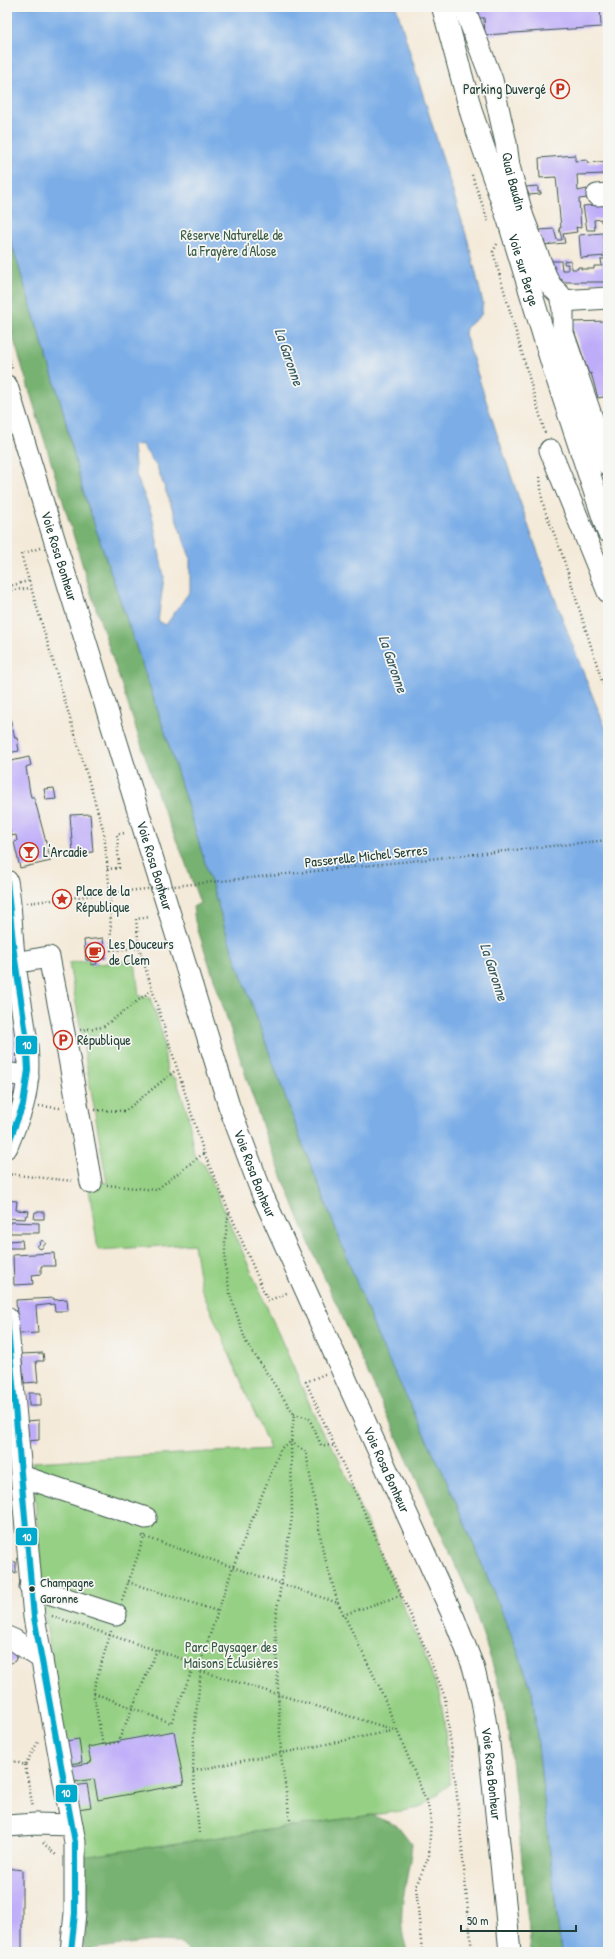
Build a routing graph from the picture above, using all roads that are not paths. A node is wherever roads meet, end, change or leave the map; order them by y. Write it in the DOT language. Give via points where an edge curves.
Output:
graph roads {
  1 [pos="443,7"];
  2 [pos="464,7"];
  3 [pos="608,298"];
  4 [pos="562,301"];
  5 [pos="10,380"];
  6 [pos="550,450"];
  7 [pos="608,465"];
  8 [pos="608,531"];
  9 [pos="608,592"];
  10 [pos="7,882"];
  11 [pos="9,906"];
  12 [pos="14,963"];
  13 [pos="7,1073"];
  14 [pos="28,1077"];
  15 [pos="7,1147"];
  16 [pos="91,1183"];
  17 [pos="7,1318"];
  18 [pos="21,1476"];
  19 [pos="142,1530"];
  20 [pos="30,1587"];
  21 [pos="34,1617"];
  22 [pos="113,1625"];
  23 [pos="7,1632"];
  24 [pos="7,1637"];
  25 [pos="42,1659"];
  26 [pos="72,1825"];
  27 [pos="7,1826"];
  28 [pos="71,1952"];
  29 [pos="510,1952"];
  1 -- 8 [label="main road, Voie sur Berge" via="472,116 508,218 554,369"];
  2 -- 4 [label="street, Quai Baudin" via="492,80 509,166 523,217 546,276"];
  3 -- 4 [label="street"];
  4 -- 7 [label="street" via="563,333"];
  5 -- 29 [label="street, Voie Rosa Bonheur" via="229,1106 263,1196 454,1618 473,1666 489,1744"];
  6 -- 9 [label="street"];
  10 -- 11 [label="street"];
  11 -- 12 [label="street"];
  12 -- 14 [label="street" via="27,1039"];
  12 -- 16 [label="street" via="49,957"];
  13 -- 14 [label="street"];
  14 -- 15 [label="street" via="23,1105"];
  17 -- 18 [label="street"];
  18 -- 19 [label="street"];
  18 -- 20 [label="street"];
  20 -- 21 [label="street"];
  20 -- 22 [label="street"];
  21 -- 23 [label="street" via="20,1628"];
  21 -- 25 [label="street"];
  24 -- 25 [label="street"];
  25 -- 26 [label="street"];
  26 -- 27 [label="street" via="39,1832"];
  26 -- 28 [label="street" via="75,1842 75,1914"];
}
